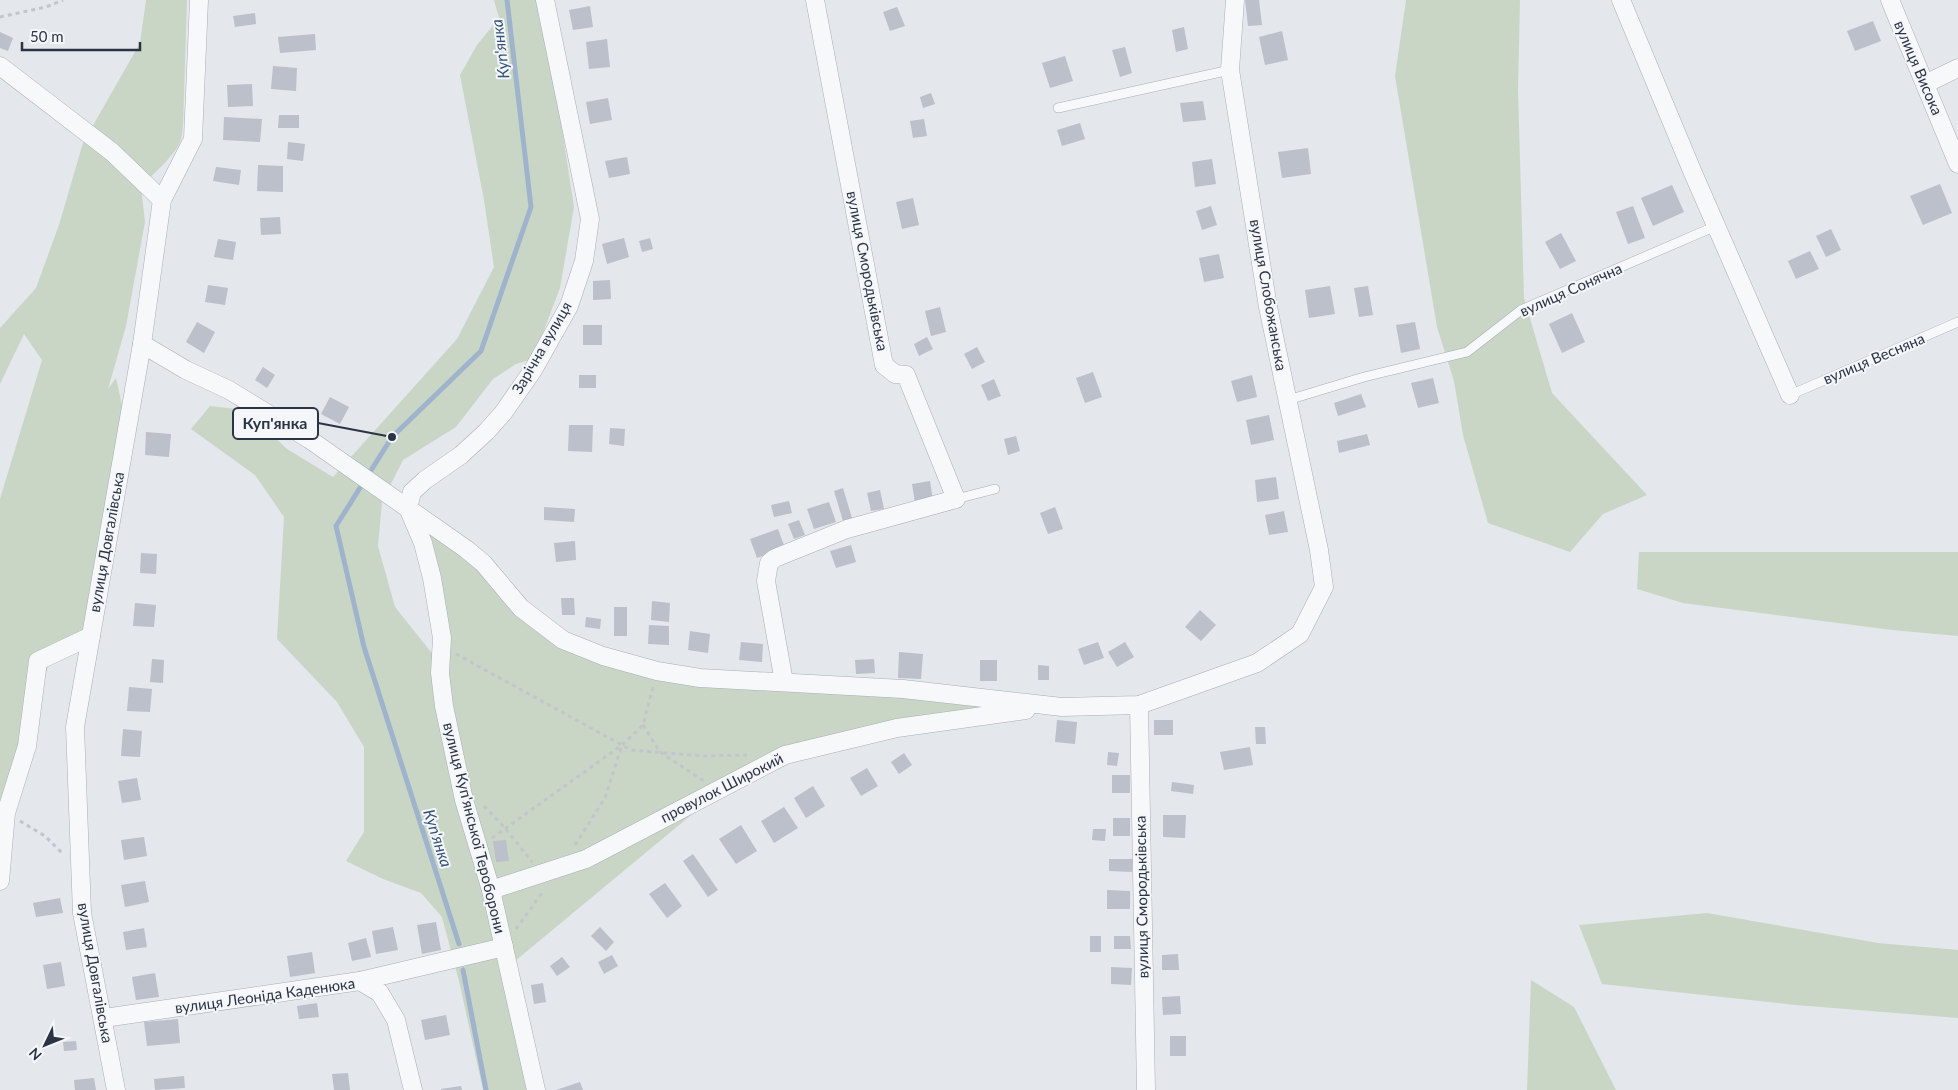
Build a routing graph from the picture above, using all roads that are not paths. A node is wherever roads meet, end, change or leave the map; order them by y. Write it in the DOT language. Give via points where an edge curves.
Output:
graph roads {
  1 [pos="200,0"];
  2 [pos="545,0"];
  3 [pos="815,0"];
  4 [pos="1234,0"];
  5 [pos="1621,0"];
  6 [pos="1890,0"];
  7 [pos="0,66"];
  8 [pos="1958,68"];
  9 [pos="1230,70"];
  10 [pos="1925,84"];
  11 [pos="1058,108"];
  12 [pos="1958,164"];
  13 [pos="162,200"];
  14 [pos="1716,226"];
  15 [pos="1958,322"];
  16 [pos="142,344"];
  17 [pos="1790,395"];
  18 [pos="1288,400"];
  19 [pos="996,489"];
  20 [pos="956,500"];
  21 [pos="408,508"];
  22 [pos="91,636"];
  23 [pos="784,682"];
  24 [pos="1139,705"];
  25 [pos="1053,706"];
  26 [pos="0,881"];
  27 [pos="492,890"];
  28 [pos="504,947"];
  29 [pos="360,981"];
  30 [pos="104,1018"];
  31 [pos="116,1090"];
  32 [pos="413,1090"];
  33 [pos="536,1090"];
  34 [pos="1146,1090"];
  1 -- 13 [label="street, вулиця Довгалівська" via="192,139"];
  2 -- 21 [label="street, Зарічна вулиця" via="590,219 584,261 569,306 533,370 503,413 461,454 412,492"];
  3 -- 20 [label="street, вулиця Смородьківська" via="884,365 895,374 906,375"];
  4 -- 9 [label="street, вулиця Слобожанська"];
  5 -- 14 [label="street"];
  6 -- 10 [label="street, вулиця Висока"];
  7 -- 13 [label="street" via="112,152"];
  8 -- 10 [label="street"];
  9 -- 11 [label="lane"];
  9 -- 18 [label="street, вулиця Слобожанська" via="1268,307"];
  10 -- 12 [label="street, вулиця Висока"];
  13 -- 16 [label="street, вулиця Довгалівська"];
  14 -- 17 [label="street"];
  14 -- 18 [label="lane, вулиця Сонячна" via="1521,310 1467,352 1364,377"];
  15 -- 17 [label="lane, вулиця Весняна"];
  16 -- 21 [label="street" via="229,390 308,439"];
  16 -- 22 [label="street, вулиця Довгалівська"];
  18 -- 24 [label="street, вулиця Слобожанська" via="1324,587 1300,634 1257,663"];
  19 -- 20 [label="lane"];
  20 -- 23 [label="street" via="847,529 769,563 766,581"];
  21 -- 23 [label="street" via="483,563 522,608 563,640 657,672 700,678"];
  21 -- 27 [label="street, вулиця Куп'янської Тероборони" via="423,543 432,578 442,638 440,673 444,706 464,800"];
  22 -- 26 [label="street" via="38,661 27,746 6,813"];
  22 -- 30 [label="street, вулиця Довгалівська" via="75,727 82,914"];
  23 -- 25 [label="street" via="903,689"];
  24 -- 25 [label="street"];
  24 -- 34 [label="street, вулиця Смородьківська"];
  25 -- 27 [label="street, провулок Широкий" via="898,728 785,754 586,859"];
  27 -- 28 [label="street, вулиця Куп'янської Тероборони"];
  28 -- 29 [label="street"];
  28 -- 33 [label="street, вулиця Куп'янської Тероборони"];
  29 -- 30 [label="street, вулиця Леоніда Каденюка"];
  29 -- 32 [label="street, вулиця Леоніда Каденюка" via="380,993 396,1020"];
  30 -- 31 [label="street, вулиця Довгалівська"];
}
